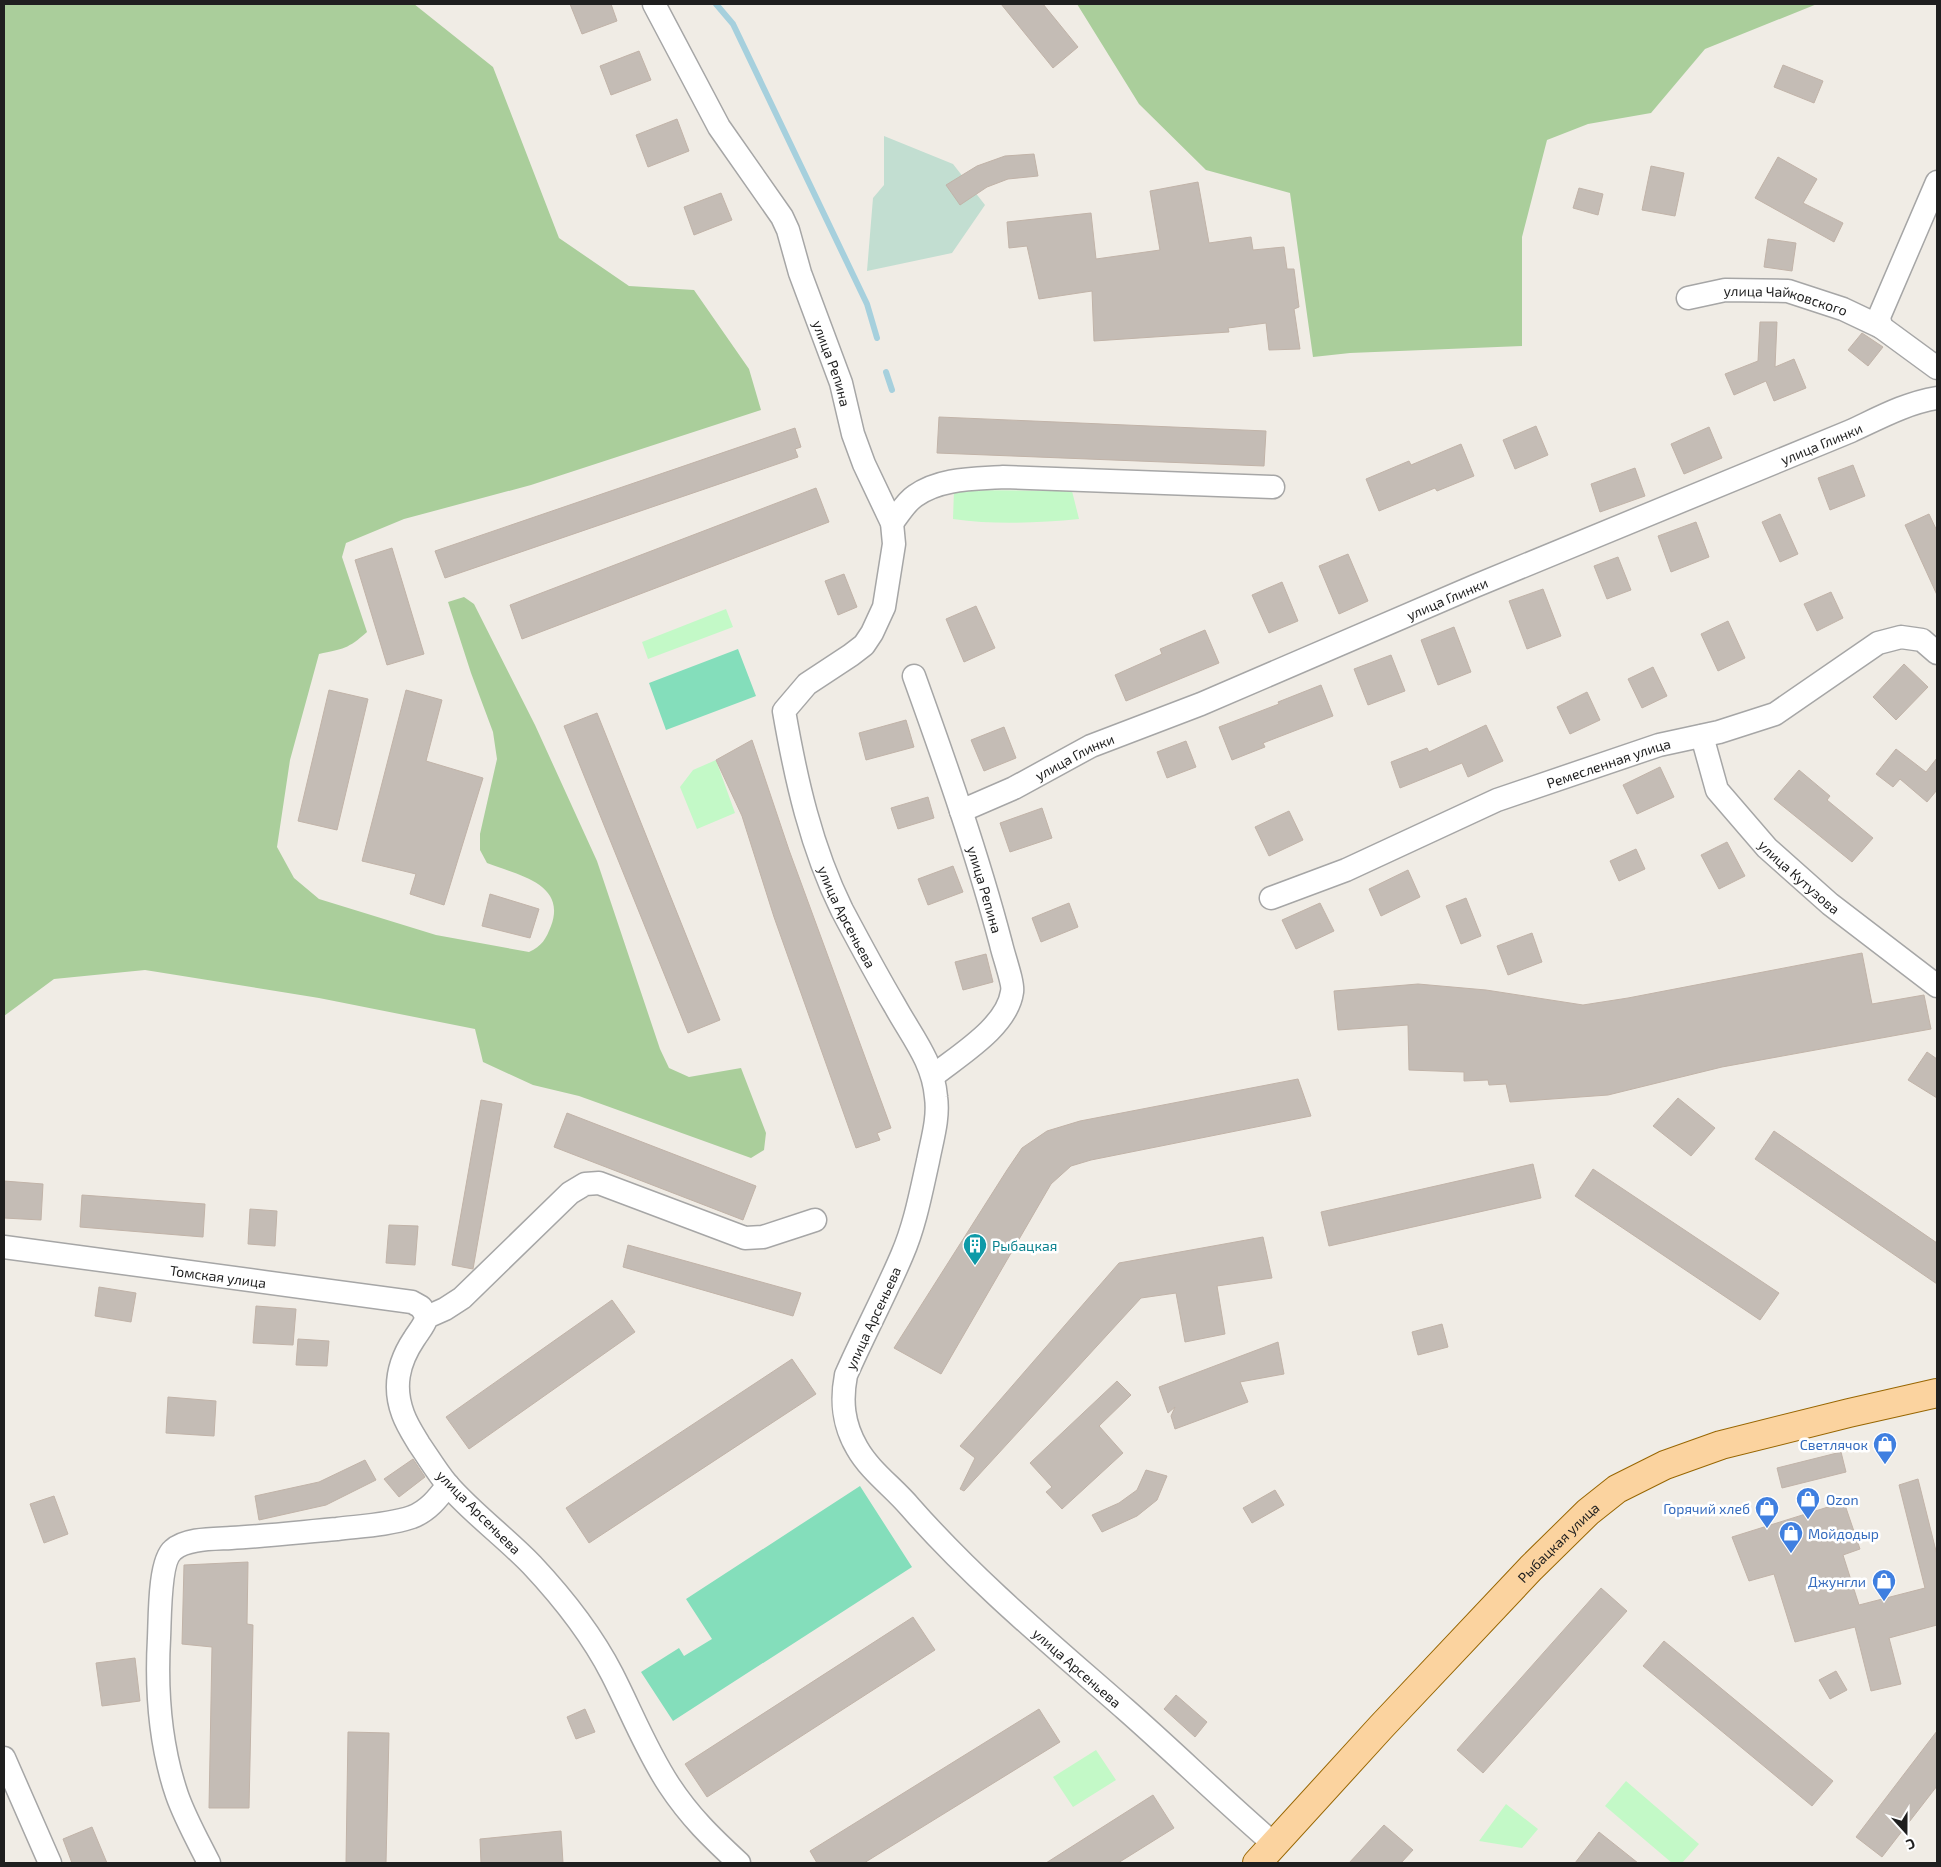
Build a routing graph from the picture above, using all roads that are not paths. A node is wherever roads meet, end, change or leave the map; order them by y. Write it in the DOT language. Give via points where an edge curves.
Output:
graph roads {
  1 [pos="654,4"];
  2 [pos="1937,182"];
  3 [pos="1688,298"];
  4 [pos="1881,327"];
  5 [pos="1937,368"];
  6 [pos="1937,398"];
  7 [pos="1273,487"];
  8 [pos="892,523"];
  9 [pos="1937,653"];
  10 [pos="914,676"];
  11 [pos="784,711"];
  12 [pos="1702,736"];
  13 [pos="961,811"];
  14 [pos="1271,898"];
  15 [pos="1937,986"];
  16 [pos="933,1076"];
  17 [pos="815,1220"];
  18 [pos="4,1247"];
  19 [pos="427,1317"];
  20 [pos="1937,1393"];
  21 [pos="448,1485"];
  22 [pos="4,1758"];
  23 [pos="1265,1854"];
  24 [pos="50,1863"];
  25 [pos="209,1863"];
  26 [pos="739,1863"];
  1 -- 8 [label="street, улица Репина" via="719,127 788,230 800,273 841,383 853,434"];
  2 -- 4 [label="street" via="1879,317"];
  3 -- 4 [label="street, улица Чайковского" via="1725,290 1788,291 1843,309"];
  4 -- 5 [label="street, улица Чайковского"];
  6 -- 13 [label="street, улица Глинки" via="1896,409 1842,435 1484,582 1201,704 1091,746 1014,788"];
  7 -- 8 [label="street" via="1003,477 968,479 928,488 914,496"];
  8 -- 11 [label="street, улица Репина" via="894,544 884,607 872,633 851,655 807,684"];
  9 -- 12 [label="street, Ремесленная улица" via="1922,640 1901,637 1878,643 1775,714"];
  10 -- 13 [label="street, улица Репина"];
  11 -- 16 [label="street, улица Арсеньева" via="805,814 816,848 842,908 926,1057"];
  12 -- 14 [label="street, Ремесленная улица" via="1659,745 1497,800 1346,870"];
  12 -- 15 [label="street, улица Кутузова" via="1716,790 1767,848 1830,904"];
  13 -- 16 [label="street, улица Репина" via="1013,991 1004,1016"];
  16 -- 23 [label="street, улица Арсеньева" via="937,1099 935,1130 912,1228 846,1375 842,1394 849,1432 872,1468 934,1535 1016,1615 1152,1733"];
  17 -- 19 [label="street" via="763,1237 745,1238 599,1183 585,1184 570,1193 462,1298"];
  18 -- 19 [label="street, Томская улица" via="412,1302 421,1307"];
  19 -- 21 [label="street, улица Арсеньева" via="399,1369 397,1394 408,1425"];
  20 -- 23 [label="main road, Рыбацкая улица" via="1721,1444 1665,1465 1617,1489 1588,1512 1531,1568"];
  21 -- 25 [label="street" via="428,1507 412,1516 355,1527 193,1541 173,1550 166,1560 158,1654 161,1724 177,1795"];
  21 -- 26 [label="street, улица Арсеньева" via="532,1565 579,1622 612,1673 632,1719 668,1784 701,1828"];
  22 -- 24 [label="street"];
}
